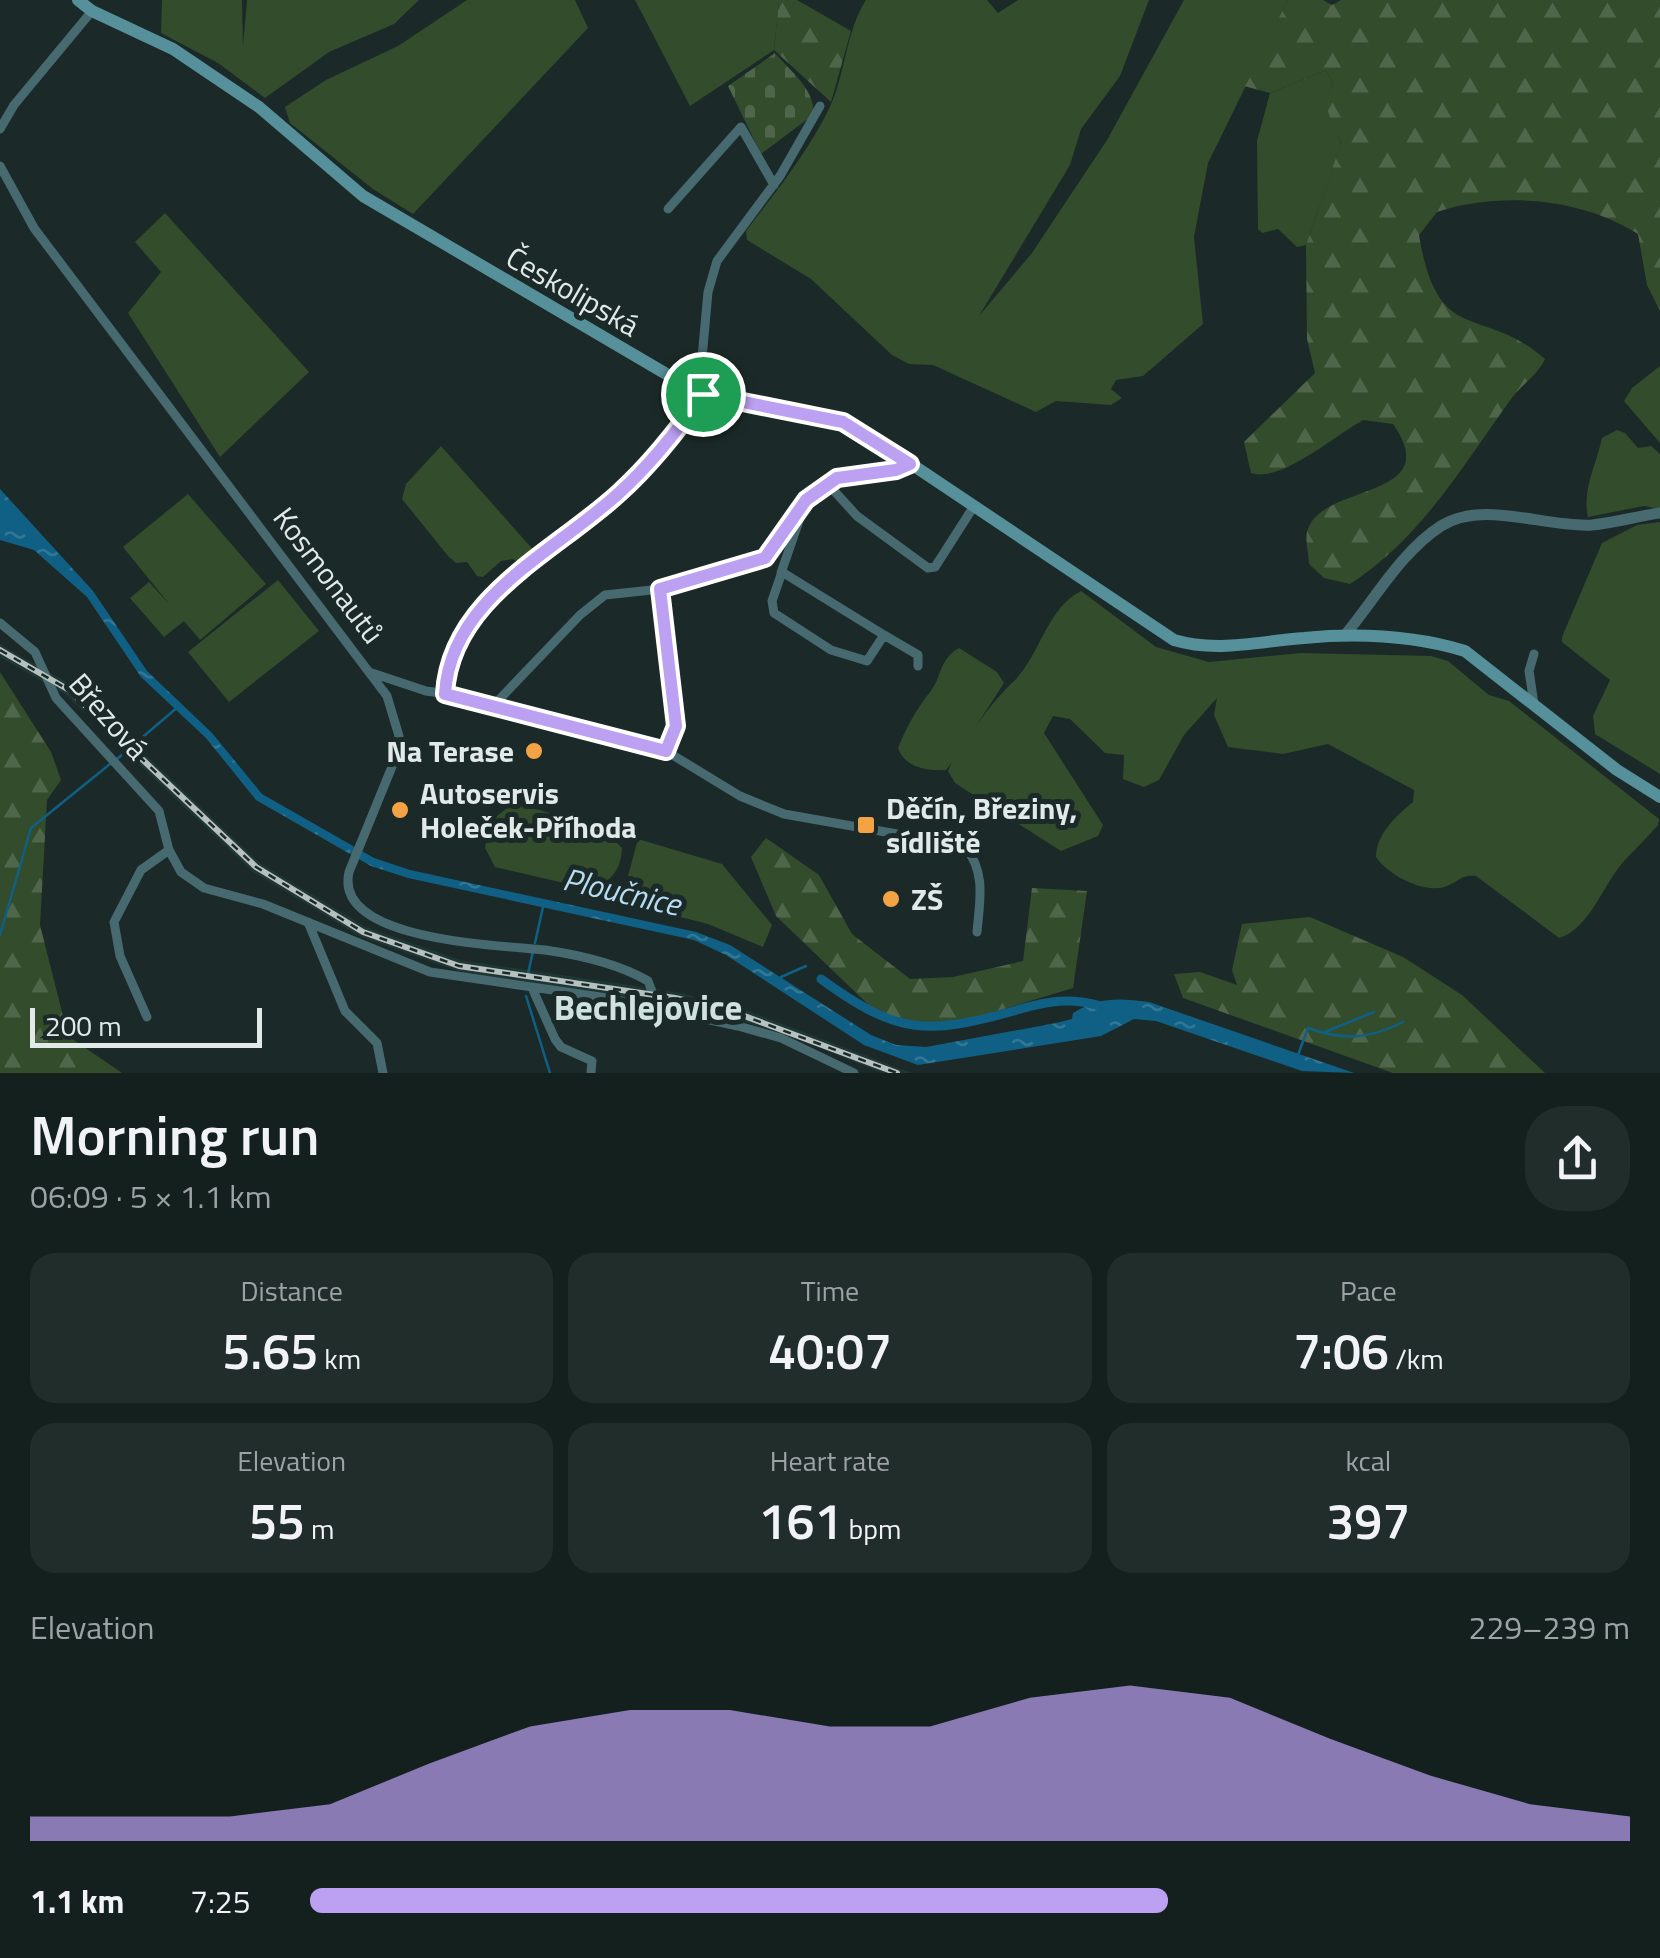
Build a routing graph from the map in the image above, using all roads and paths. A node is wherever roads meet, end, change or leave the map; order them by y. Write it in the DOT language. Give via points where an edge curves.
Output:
graph roads {
  1 [pos="78,0"];
  2 [pos="92,12"];
  3 [pos="820,106"];
  4 [pos="0,129"];
  5 [pos="0,166"];
  6 [pos="774,185"];
  7 [pos="668,209"];
  8 [pos="698,392"];
  9 [pos="910,464"];
  10 [pos="827,483"];
  11 [pos="806,500"];
  12 [pos="974,506"];
  13 [pos="1660,513"];
  14 [pos="782,573"];
  15 [pos="660,589"];
  16 [pos="0,623"];
  17 [pos="884,635"];
  18 [pos="1346,635"];
  19 [pos="1534,654"];
  20 [pos="918,666"];
  21 [pos="372,673"];
  22 [pos="400,682"];
  23 [pos="445,694"];
  24 [pos="387,696"];
  25 [pos="1534,704"];
  26 [pos="494,705"];
  27 [pos="666,751"];
  28 [pos="1660,797"];
  29 [pos="168,850"];
  30 [pos="308,922"];
  31 [pos="978,932"];
  32 [pos="533,990"];
  33 [pos="650,1006"];
  34 [pos="147,1017"];
  35 [pos="383,1073"];
  36 [pos="591,1073"];
  37 [pos="854,1073"];
  1 -- 2 [label="main road, Českolipská"];
  2 -- 4 [label="street"];
  2 -- 8 [label="main road, Českolipská" via="188,58 259,107 362,196"];
  3 -- 6 [label="street"];
  5 -- 21 [label="street, Kosmonautů" via="34,228"];
  6 -- 7 [label="street" via="741,128"];
  6 -- 8 [label="street" via="712,274"];
  8 -- 9 [label="main road, Českolipská" via="823,416 859,430"];
  8 -- 23 [label="street" via="672,439 620,493 464,624 446,668"];
  9 -- 10 [label="street"];
  9 -- 12 [label="main road, Českolipská"];
  10 -- 11 [label="street"];
  10 -- 12 [label="street" via="857,516 928,568 950,547"];
  11 -- 14 [label="street"];
  11 -- 15 [label="street" via="765,558"];
  12 -- 18 [label="main road, Českolipská" via="1174,640 1218,647"];
  13 -- 18 [label="street" via="1594,525 1492,515 1445,523 1412,552"];
  14 -- 17 [label="street"];
  14 -- 17 [label="street" via="774,613 832,650 867,660"];
  15 -- 26 [label="street" via="605,595"];
  15 -- 27 [label="street" via="676,726"];
  16 -- 29 [label="street, Březová" via="34,652 56,698 159,811"];
  17 -- 20 [label="street" via="910,646"];
  18 -- 25 [label="main road, Českolipská" via="1465,651"];
  19 -- 25 [label="street"];
  21 -- 22 [label="street, Kosmonautů"];
  21 -- 24 [label="street"];
  22 -- 23 [label="street, Kosmonautů"];
  22 -- 24 [label="street"];
  23 -- 26 [label="street, Kosmonautů"];
  24 -- 33 [label="street" via="398,752 350,872 350,894 370,914 450,943 533,949 634,973 652,988"];
  25 -- 28 [label="main road, Českolipská"];
  26 -- 27 [label="street, Kosmonautů"];
  27 -- 31 [label="street, Kosmonautů" via="784,814 965,846 982,879"];
  29 -- 30 [label="street" via="180,872 204,888"];
  29 -- 34 [label="street" via="142,870 114,922 120,956"];
  30 -- 32 [label="street" via="430,972"];
  30 -- 35 [label="street" via="344,1011 377,1044"];
  32 -- 33 [label="street"];
  32 -- 36 [label="street" via="556,1039 592,1061"];
  33 -- 37 [label="street" via="760,1031"];
}
